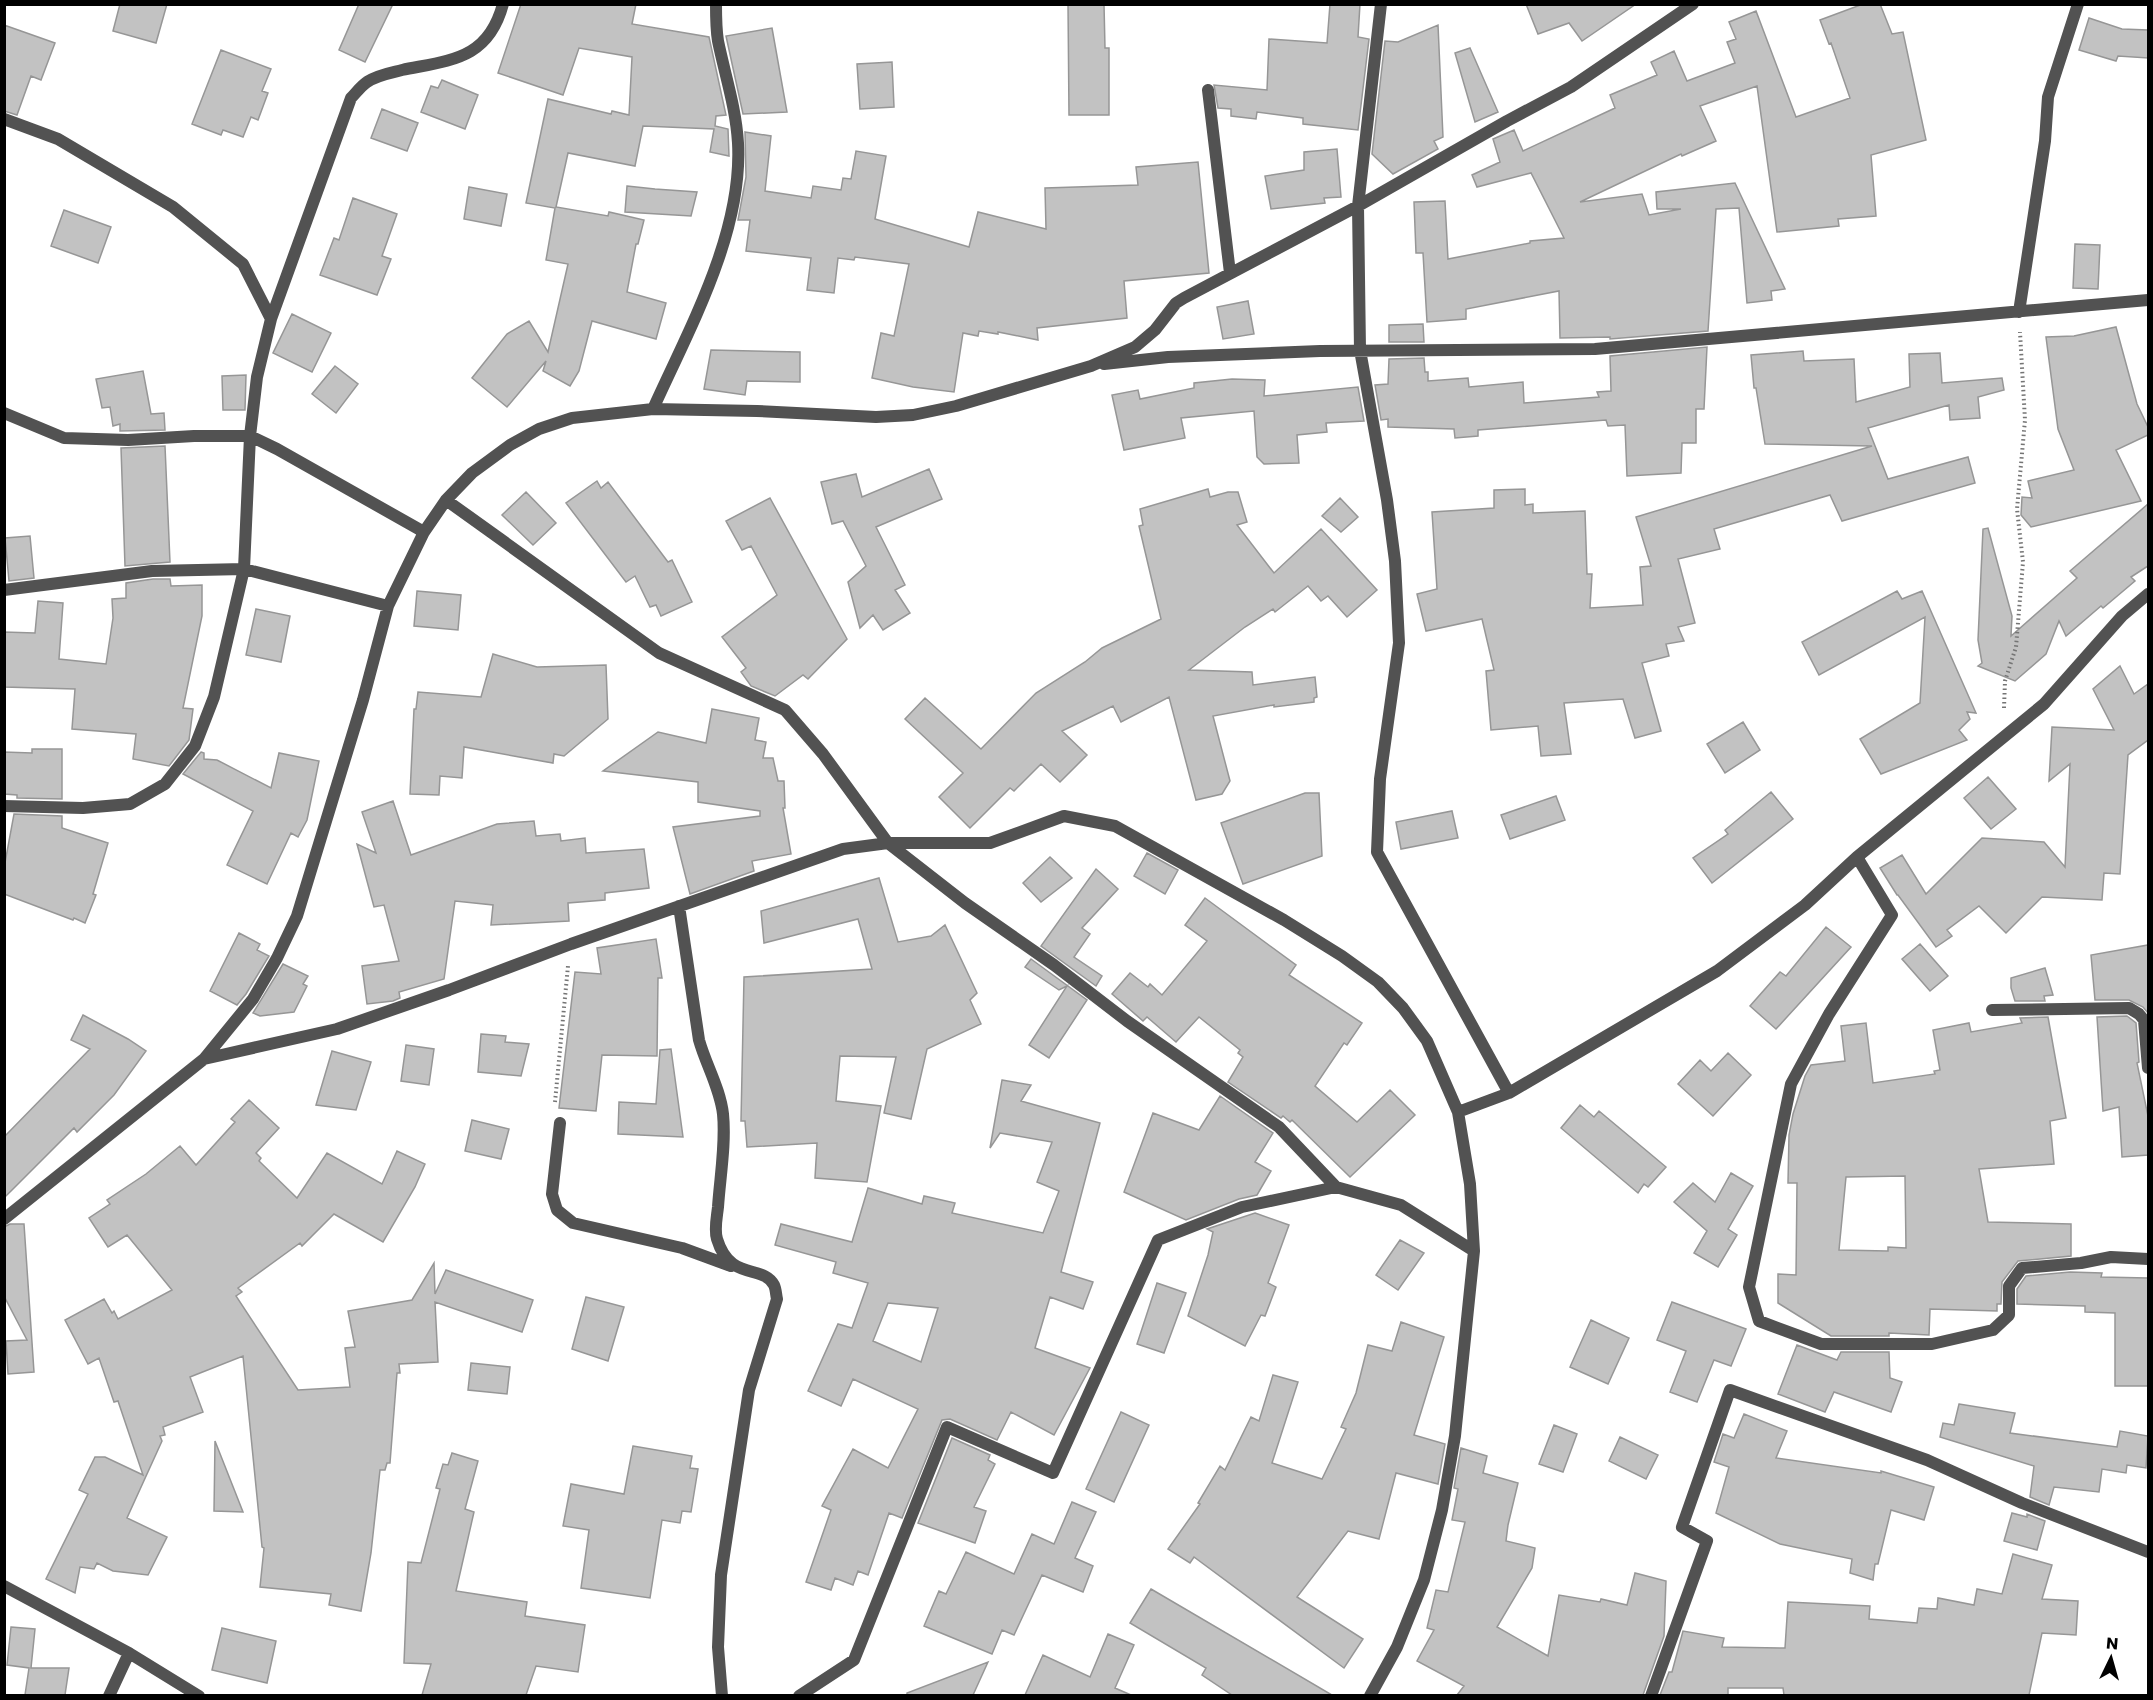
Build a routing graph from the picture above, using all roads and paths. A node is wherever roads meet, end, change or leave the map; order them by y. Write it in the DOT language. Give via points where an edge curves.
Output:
graph roads {
  1 [pos="502,4"];
  2 [pos="716,4"];
  3 [pos="1381,4"];
  4 [pos="1693,4"];
  5 [pos="2078,4"];
  6 [pos="1208,90"];
  7 [pos="4,119"];
  8 [pos="1358,206"];
  9 [pos="1230,273"];
  10 [pos="2148,300"];
  11 [pos="2019,312"];
  12 [pos="271,319"];
  13 [pos="1360,350"];
  14 [pos="1091,366"];
  15 [pos="653,409"];
  16 [pos="4,413"];
  17 [pos="250,436"];
  18 [pos="446,500"];
  19 [pos="424,532"];
  20 [pos="244,569"];
  21 [pos="4,590"];
  22 [pos="2148,594"];
  23 [pos="388,606"];
  24 [pos="2002,739"];
  25 [pos="4,806"];
  26 [pos="888,843"];
  27 [pos="1857,857"];
  28 [pos="679,906"];
  29 [pos="571,944"];
  30 [pos="1992,1010"];
  31 [pos="204,1059"];
  32 [pos="2148,1068"];
  33 [pos="1509,1093"];
  34 [pos="1458,1112"];
  35 [pos="560,1123"];
  36 [pos="1336,1187"];
  37 [pos="4,1219"];
  38 [pos="1474,1251"];
  39 [pos="2148,1258"];
  40 [pos="735,1267"];
  41 [pos="2148,1552"];
  42 [pos="4,1586"];
  43 [pos="129,1653"];
  44 [pos="109,1695"];
  45 [pos="199,1695"];
  46 [pos="722,1695"];
  47 [pos="799,1695"];
  48 [pos="1370,1695"];
  49 [pos="1652,1695"];
  1 -- 12 [label="street" via="498,22 484,43 456,58 384,74 366,82 351,99"];
  2 -- 15 [label="street" via="717,38 736,121 737,187 713,273"];
  3 -- 8 [label="street"];
  4 -- 8 [label="street" via="1571,87"];
  5 -- 11 [label="street" via="2048,97"];
  6 -- 9 [label="street"];
  7 -- 12 [label="street" via="58,139 173,207 243,264"];
  8 -- 9 [label="street"];
  8 -- 13 [label="street"];
  9 -- 14 [label="street" via="1176,303 1155,330 1135,346"];
  10 -- 11 [label="street"];
  11 -- 13 [label="street" via="1596,349"];
  11 -- 24 [label="path" via="2025,420 2017,509 2024,562 2016,647 2005,681"];
  12 -- 17 [label="street" via="257,377"];
  13 -- 14 [label="street" via="1168,357"];
  13 -- 33 [label="street" via="1387,500 1399,644 1380,779 1377,852"];
  14 -- 15 [label="street" via="913,415"];
  15 -- 18 [label="street" via="572,418 539,429 472,473"];
  16 -- 17 [label="street" via="64,438"];
  17 -- 19 [label="street"];
  17 -- 20 [label="street"];
  18 -- 19 [label="street"];
  18 -- 26 [label="street" via="658,653 785,710 823,754"];
  19 -- 23 [label="street"];
  20 -- 21 [label="street" via="152,571"];
  20 -- 23 [label="street"];
  20 -- 25 [label="street" via="214,698 195,746 165,784 130,804 83,808"];
  22 -- 24 [label="street" via="2122,616 2044,704"];
  23 -- 31 [label="street" via="297,916 253,999"];
  24 -- 27 [label="street"];
  26 -- 28 [label="street" via="843,849"];
  26 -- 34 [label="street" via="990,843 1064,816 1115,825 1284,920 1378,982 1427,1041"];
  26 -- 36 [label="street" via="1126,1021 1279,1127"];
  27 -- 33 [label="street" via="1805,905 1717,971"];
  27 -- 39 [label="street" via="1892,915 1829,1014 1791,1084 1749,1287 1759,1321 1821,1344 1932,1344 1993,1330 2009,1316 2009,1286 2022,1268 2111,1257"];
  28 -- 29 [label="street"];
  28 -- 40 [label="street" via="699,1040 723,1115 716,1235 722,1253"];
  29 -- 31 [label="street" via="337,1029"];
  29 -- 35 [label="path" via="554,1108"];
  30 -- 32 [label="street" via="2129,1008 2144,1020"];
  31 -- 37 [label="street"];
  33 -- 34 [label="street"];
  34 -- 38 [label="street" via="1470,1184"];
  35 -- 40 [label="street" via="552,1194 557,1210 573,1223 682,1248"];
  36 -- 38 [label="street" via="1401,1205"];
  36 -- 47 [label="street" via="1242,1207 1158,1240 1053,1473 947,1427 854,1660"];
  38 -- 48 [label="street" via="1455,1436 1442,1510 1424,1580 1397,1647"];
  40 -- 46 [label="street" via="764,1276 774,1285 777,1299 749,1390 721,1575 718,1647"];
  41 -- 49 [label="street" via="2022,1503 1927,1460 1730,1390 1682,1527 1707,1541"];
  42 -- 43 [label="street"];
  43 -- 44 [label="street"];
  43 -- 45 [label="street"];
}
